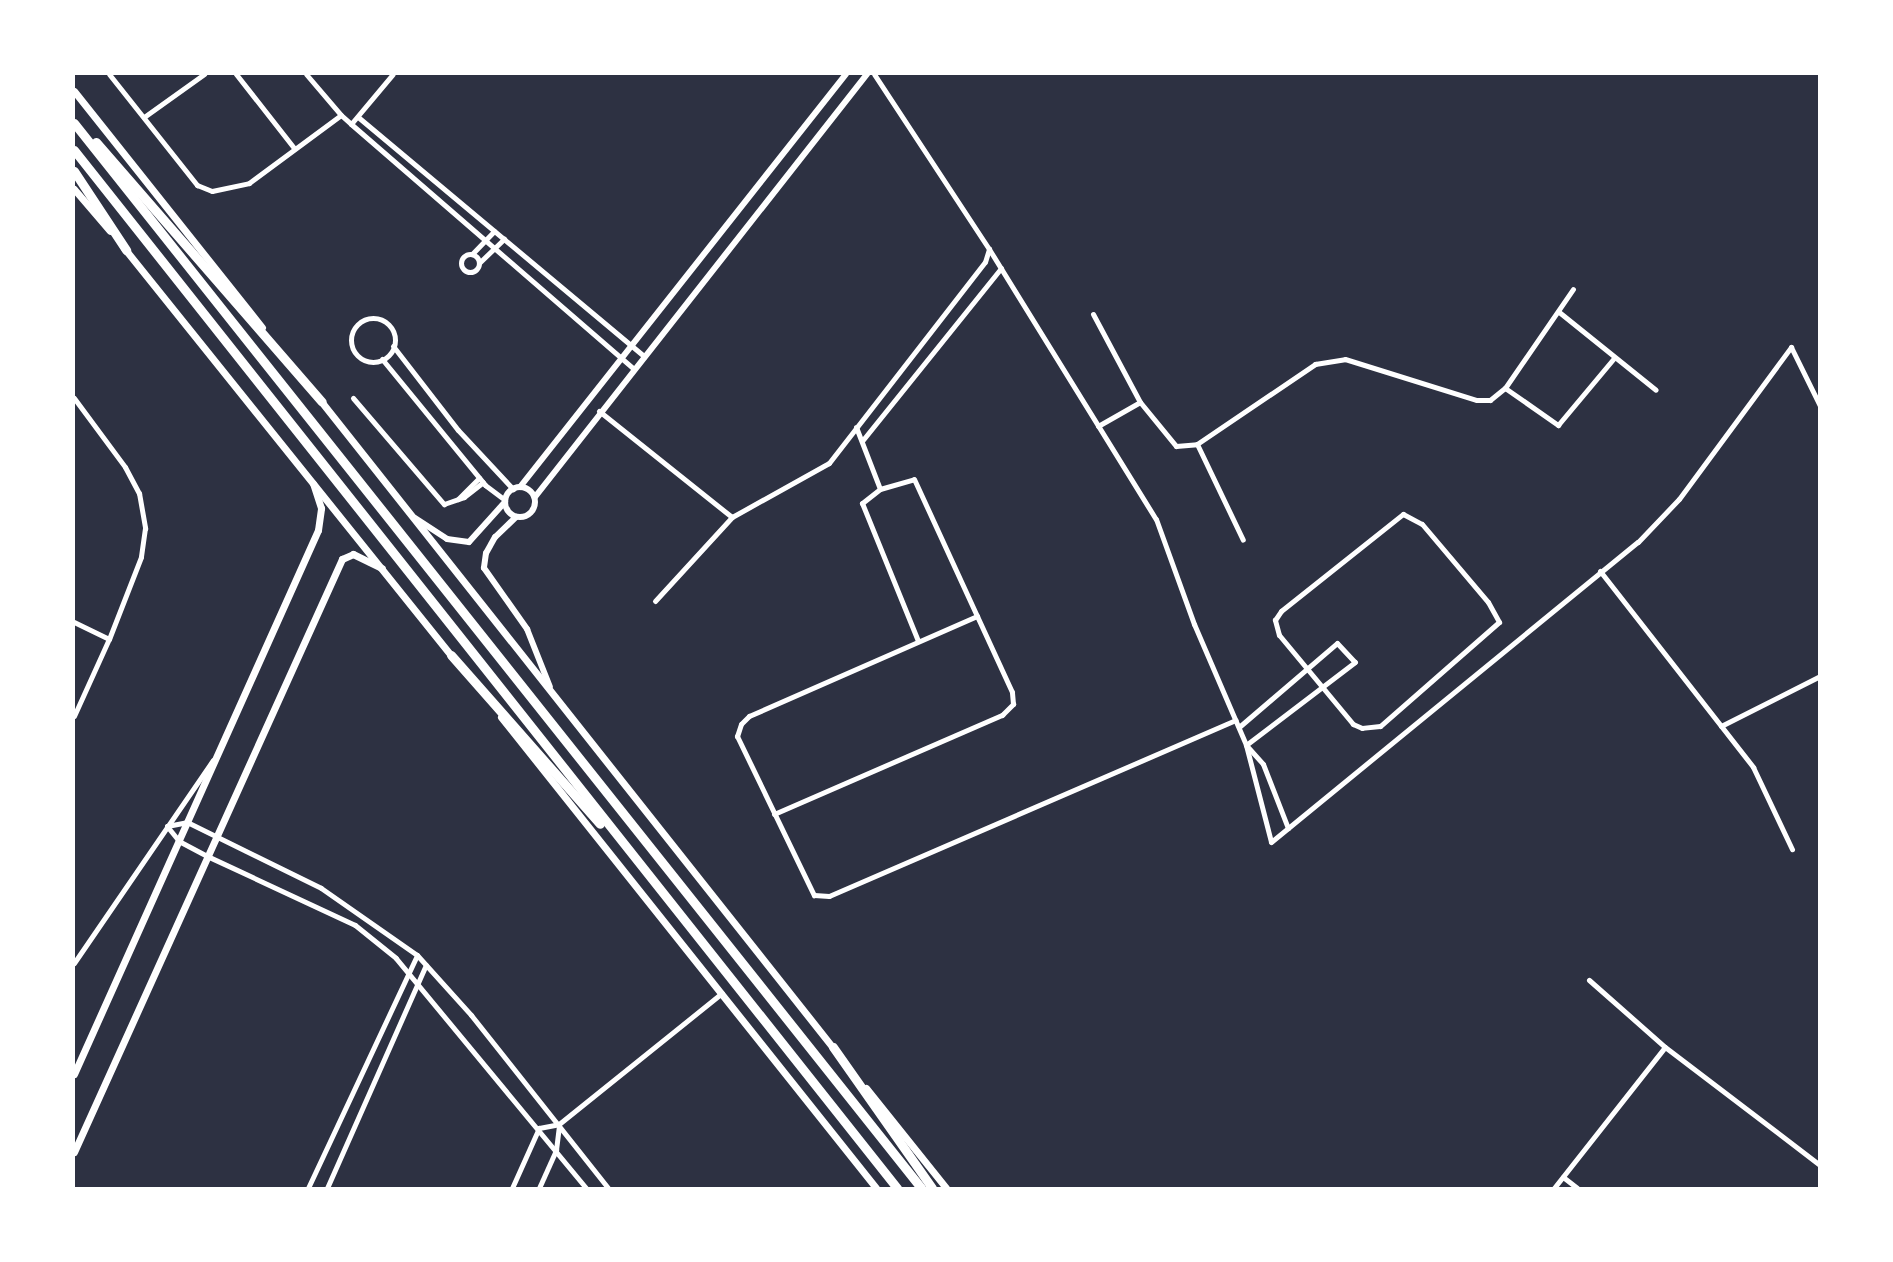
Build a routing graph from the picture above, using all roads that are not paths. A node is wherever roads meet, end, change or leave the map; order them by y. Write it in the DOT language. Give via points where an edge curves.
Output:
graph roads {
  1 [pos="109,74"];
  2 [pos="204,74"];
  3 [pos="236,74"];
  4 [pos="306,74"];
  5 [pos="393,74"];
  6 [pos="846,74"];
  7 [pos="867,74"];
  8 [pos="874,74"];
  9 [pos="74,91"];
  10 [pos="341,115"];
  11 [pos="74,117"];
  12 [pos="144,117"];
  13 [pos="358,117"];
  14 [pos="74,123"];
  15 [pos="351,124"];
  16 [pos="294,148"];
  17 [pos="74,150"];
  18 [pos="74,171"];
  19 [pos="74,189"];
  20 [pos="494,231"];
  21 [pos="504,239"];
  22 [pos="488,240"];
  23 [pos="495,246"];
  24 [pos="989,249"];
  25 [pos="126,250"];
  26 [pos="472,254"];
  27 [pos="480,263"];
  28 [pos="1001,268"];
  29 [pos="1573,289"];
  30 [pos="1559,312"];
  31 [pos="1093,314"];
  32 [pos="393,346"];
  33 [pos="631,346"];
  34 [pos="643,355"];
  35 [pos="622,358"];
  36 [pos="1614,358"];
  37 [pos="382,359"];
  38 [pos="633,368"];
  39 [pos="1506,388"];
  40 [pos="1656,390"];
  41 [pos="430,397"];
  42 [pos="74,398"];
  43 [pos="353,398"];
  44 [pos="322,402"];
  45 [pos="1140,402"];
  46 [pos="420,404"];
  47 [pos="1819,406"];
  48 [pos="599,411"];
  49 [pos="1098,426"];
  50 [pos="856,427"];
  51 [pos="862,442"];
  52 [pos="1197,444"];
  53 [pos="471,446"];
  54 [pos="460,455"];
  55 [pos="312,479"];
  56 [pos="481,480"];
  57 [pos="516,488"];
  58 [pos="880,489"];
  59 [pos="535,497"];
  60 [pos="505,501"];
  61 [pos="406,512"];
  62 [pos="516,517"];
  63 [pos="732,517"];
  64 [pos="1243,540"];
  65 [pos="387,571"];
  66 [pos="1600,571"];
  67 [pos="655,601"];
  68 [pos="977,617"];
  69 [pos="74,622"];
  70 [pos="109,639"];
  71 [pos="918,641"];
  72 [pos="451,655"];
  73 [pos="1307,668"];
  74 [pos="1819,676"];
  75 [pos="1323,686"];
  76 [pos="555,699"];
  77 [pos="74,716"];
  78 [pos="1235,720"];
  79 [pos="1721,726"];
  80 [pos="1239,727"];
  81 [pos="1246,745"];
  82 [pos="215,758"];
  83 [pos="775,814"];
  84 [pos="187,822"];
  85 [pos="167,826"];
  86 [pos="1288,828"];
  87 [pos="217,836"];
  88 [pos="179,841"];
  89 [pos="1791,849"];
  90 [pos="207,856"];
  91 [pos="692,929"];
  92 [pos="417,955"];
  93 [pos="74,963"];
  94 [pos="426,965"];
  95 [pos="408,970"];
  96 [pos="1589,980"];
  97 [pos="420,983"];
  98 [pos="722,993"];
  99 [pos="833,1047"];
  100 [pos="1665,1047"];
  101 [pos="74,1074"];
  102 [pos="559,1124"];
  103 [pos="539,1128"];
  104 [pos="556,1150"];
  105 [pos="74,1152"];
  106 [pos="1819,1165"];
  107 [pos="1563,1177"];
  108 [pos="308,1188"];
  109 [pos="327,1188"];
  110 [pos="512,1188"];
  111 [pos="539,1188"];
  112 [pos="586,1188"];
  113 [pos="608,1188"];
  114 [pos="876,1188"];
  115 [pos="897,1188"];
  116 [pos="921,1188"];
  117 [pos="932,1188"];
  118 [pos="946,1188"];
  119 [pos="1554,1188"];
  120 [pos="1577,1188"];
  1 -- 12 [label="street"];
  2 -- 12 [label="street"];
  3 -- 16 [label="street"];
  4 -- 10 [label="street"];
  5 -- 13 [label="street"];
  6 -- 33 [label="street"];
  7 -- 34 [label="street"];
  8 -- 24 [label="street"];
  9 -- 44 [label="main road"];
  10 -- 15 [label="street"];
  10 -- 16 [label="street"];
  11 -- 44 [label="highway"];
  12 -- 16 [label="street" via="197,185 212,191 250,183"];
  13 -- 15 [label="street"];
  13 -- 20 [label="street"];
  14 -- 116 [label="highway"];
  15 -- 22 [label="street"];
  17 -- 91 [label="highway"];
  18 -- 25 [label="highway"];
  19 -- 25 [label="main road"];
  20 -- 21 [label="street"];
  20 -- 22 [label="street"];
  21 -- 23 [label="street"];
  21 -- 33 [label="street"];
  22 -- 23 [label="street"];
  22 -- 26 [label="street"];
  23 -- 27 [label="street"];
  23 -- 35 [label="street"];
  24 -- 28 [label="street"];
  24 -- 50 [label="street" via="985,262"];
  25 -- 55 [label="main road"];
  26 -- 27 [label="street"];
  26 -- 27 [label="street" via="463,258 463,269 472,272"];
  28 -- 49 [label="street"];
  28 -- 51 [label="street"];
  29 -- 30 [label="street"];
  30 -- 36 [label="street"];
  30 -- 39 [label="street"];
  31 -- 45 [label="street"];
  32 -- 37 [label="street"];
  32 -- 37 [label="street" via="393,333 384,321 369,318 355,327 354,351 367,360"];
  32 -- 41 [label="street"];
  33 -- 34 [label="street"];
  33 -- 35 [label="street"];
  34 -- 38 [label="street"];
  35 -- 38 [label="street"];
  35 -- 57 [label="street"];
  36 -- 39 [label="street" via="1558,425"];
  36 -- 40 [label="street"];
  37 -- 46 [label="street"];
  38 -- 48 [label="street"];
  39 -- 52 [label="street" via="1490,400 1477,400 1345,359 1315,364"];
  41 -- 46 [label="street"];
  41 -- 53 [label="street"];
  42 -- 70 [label="street" via="125,467 139,493 145,528 141,557"];
  43 -- 56 [label="street" via="444,504"];
  44 -- 61 [label="main road"];
  45 -- 49 [label="street"];
  45 -- 52 [label="street" via="1170,442"];
  46 -- 54 [label="street"];
  47 -- 66 [label="street" via="1791,347 1679,499 1638,542"];
  48 -- 59 [label="street"];
  48 -- 63 [label="street"];
  49 -- 78 [label="street" via="1156,519"];
  50 -- 51 [label="street"];
  50 -- 63 [label="street" via="829,463"];
  51 -- 58 [label="street"];
  52 -- 64 [label="street"];
  53 -- 54 [label="street"];
  53 -- 57 [label="street"];
  54 -- 56 [label="street"];
  55 -- 65 [label="main road"];
  55 -- 82 [label="main road" via="321,508 318,530"];
  56 -- 60 [label="street"];
  57 -- 59 [label="street"];
  57 -- 60 [label="street"];
  58 -- 68 [label="street" via="914,479"];
  58 -- 71 [label="street" via="862,503"];
  59 -- 62 [label="street" via="531,514"];
  60 -- 61 [label="street" via="469,542 447,539"];
  60 -- 62 [label="street"];
  61 -- 76 [label="main road"];
  62 -- 76 [label="street" via="495,537 485,553 484,568 527,629"];
  63 -- 67 [label="street"];
  65 -- 72 [label="main road"];
  65 -- 87 [label="main road" via="353,554 342,559"];
  66 -- 79 [label="street"];
  66 -- 86 [label="street"];
  68 -- 71 [label="street"];
  68 -- 83 [label="street" via="1012,692 1013,704 1002,715"];
  69 -- 70 [label="street"];
  70 -- 77 [label="street"];
  71 -- 83 [label="street" via="741,724 737,736"];
  72 -- 91 [label="highway"];
  72 -- 98 [label="main road"];
  73 -- 75 [label="street"];
  73 -- 75 [label="street" via="1337,643 1355,662"];
  73 -- 75 [label="street" via="1279,635 1275,620 1403,514 1422,524 1497,614 1493,632 1380,726 1370,729 1353,724"];
  73 -- 80 [label="street"];
  74 -- 79 [label="street"];
  75 -- 81 [label="street"];
  76 -- 99 [label="main road"];
  78 -- 80 [label="street"];
  78 -- 83 [label="street" via="829,896 814,895 807,886"];
  79 -- 89 [label="street" via="1753,766"];
  80 -- 81 [label="street"];
  81 -- 86 [label="street" via="1263,764"];
  81 -- 86 [label="street" via="1271,842"];
  82 -- 84 [label="main road"];
  82 -- 85 [label="street" via="197,777"];
  84 -- 85 [label="street"];
  84 -- 87 [label="street"];
  84 -- 88 [label="main road"];
  85 -- 88 [label="street"];
  85 -- 93 [label="street"];
  87 -- 90 [label="main road"];
  87 -- 92 [label="street" via="321,888"];
  88 -- 90 [label="street"];
  88 -- 101 [label="main road"];
  90 -- 95 [label="street" via="355,925"];
  90 -- 105 [label="main road"];
  91 -- 115 [label="highway"];
  92 -- 94 [label="street"];
  92 -- 95 [label="street"];
  94 -- 97 [label="street"];
  94 -- 102 [label="street"];
  95 -- 97 [label="street"];
  95 -- 108 [label="street"];
  96 -- 100 [label="street"];
  97 -- 103 [label="street"];
  97 -- 109 [label="street"];
  98 -- 102 [label="street"];
  98 -- 114 [label="main road"];
  99 -- 117 [label="highway"];
  99 -- 118 [label="main road"];
  100 -- 106 [label="street"];
  100 -- 107 [label="street"];
  102 -- 103 [label="street"];
  102 -- 104 [label="street"];
  102 -- 113 [label="street"];
  103 -- 104 [label="street"];
  103 -- 110 [label="street"];
  104 -- 111 [label="street"];
  104 -- 112 [label="street"];
  107 -- 119 [label="street"];
  107 -- 120 [label="street"];
}
